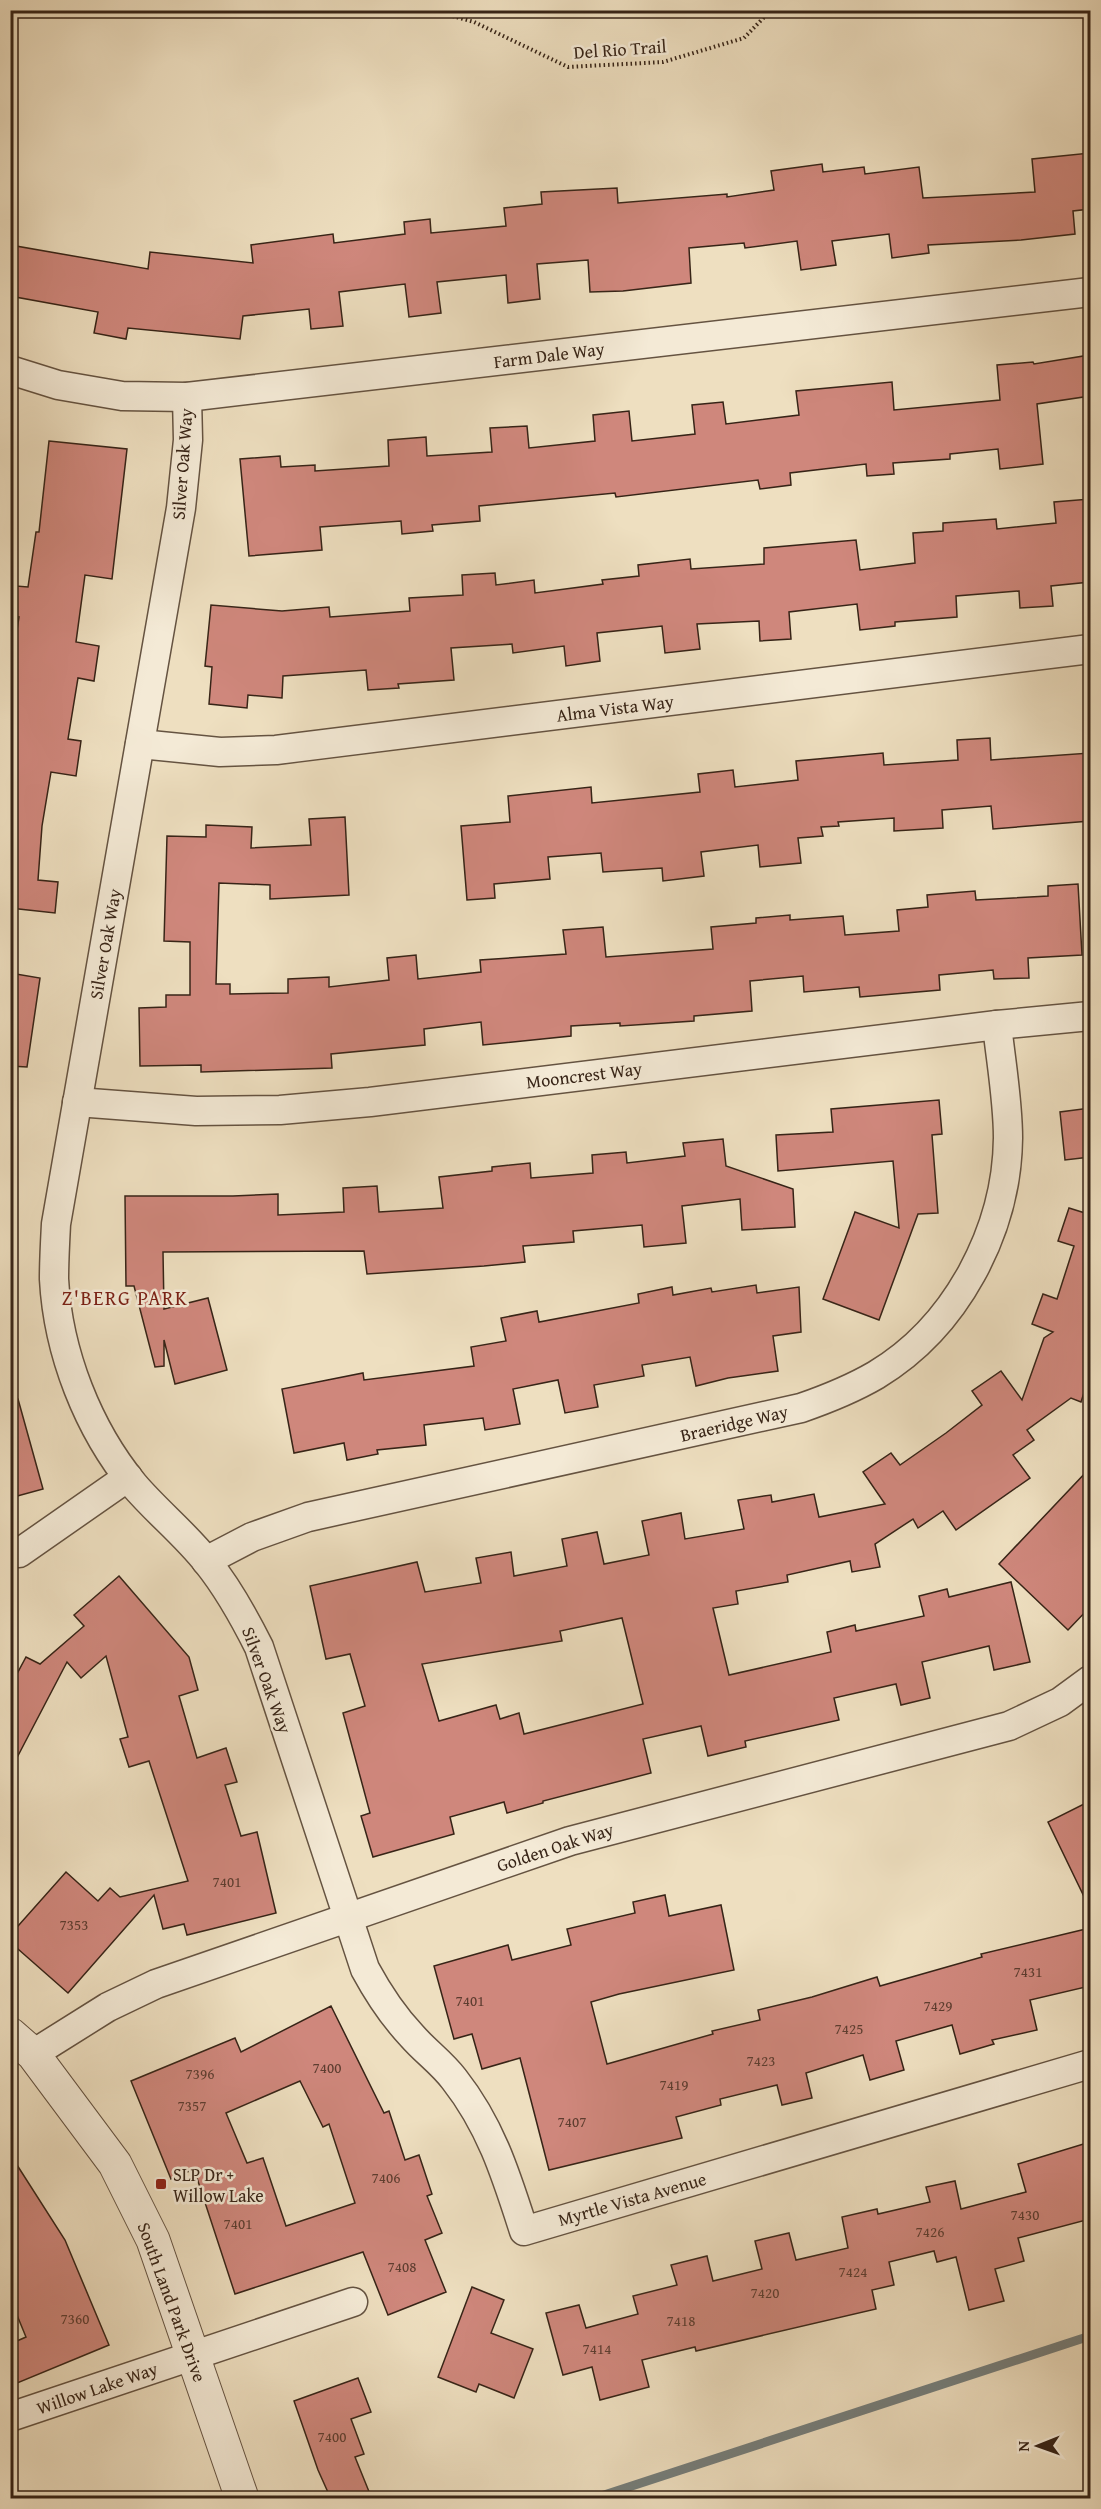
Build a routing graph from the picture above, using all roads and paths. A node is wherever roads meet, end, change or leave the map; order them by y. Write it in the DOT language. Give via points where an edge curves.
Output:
graph roads {
  1 [pos="219,10"];
  2 [pos="374,10"];
  3 [pos="431,10"];
  4 [pos="771,10"];
  5 [pos="1090,292"];
  6 [pos="10,370"];
  7 [pos="187,397"];
  8 [pos="1090,649"];
  9 [pos="140,744"];
  10 [pos="1090,1016"];
  11 [pos="997,1025"];
  12 [pos="77,1102"];
  13 [pos="128,1477"];
  14 [pos="19,1553"];
  15 [pos="207,1561"];
  16 [pos="1090,1680"];
  17 [pos="347,1917"];
  18 [pos="22,2044"];
  19 [pos="1090,2064"];
  20 [pos="353,2302"];
  21 [pos="193,2355"];
  22 [pos="10,2416"];
  23 [pos="242,2499"];
  1 -- 2 [label="path" via="227,14"];
  3 -- 4 [label="path, Del Rio Trail" via="474,22 568,67 663,62 744,38"];
  5 -- 7 [label="street, Farm Dale Way"];
  6 -- 7 [label="street, Farm Dale Way" via="58,385 122,396"];
  7 -- 9 [label="street, Silver Oak Way" via="188,440 181,508"];
  8 -- 9 [label="street, Alma Vista Way" via="276,750 220,752"];
  9 -- 12 [label="street, Silver Oak Way"];
  10 -- 11 [label="street, Mooncrest Way"];
  11 -- 12 [label="street, Mooncrest Way" via="280,1110 196,1111"];
  11 -- 15 [label="street, Braeridge Way" via="1008,1139 994,1222 978,1262 950,1308 916,1344 877,1374 838,1395 801,1408 308,1517 252,1538"];
  12 -- 13 [label="street, Silver Oak Way" via="56,1224 54,1280 61,1329 75,1382 98,1432"];
  13 -- 14 [label="street"];
  13 -- 15 [label="street, Silver Oak Way"];
  15 -- 17 [label="street, Silver Oak Way" via="238,1605 260,1647"];
  16 -- 17 [label="street, Golden Oak Way" via="1060,1702 1009,1726 621,1826"];
  17 -- 18 [label="street, Golden Oak Way" via="156,1984"];
  17 -- 19 [label="street, Myrtle Vista Avenue" via="365,1969 382,2001 453,2077 482,2120 502,2162 524,2231"];
  18 -- 21 [label="street, South Land Park Drive" via="115,2164 153,2240"];
  20 -- 21 [label="street, Willow Lake Way"];
  21 -- 22 [label="street, Willow Lake Way"];
  21 -- 23 [label="street, South Land Park Drive"];
}
